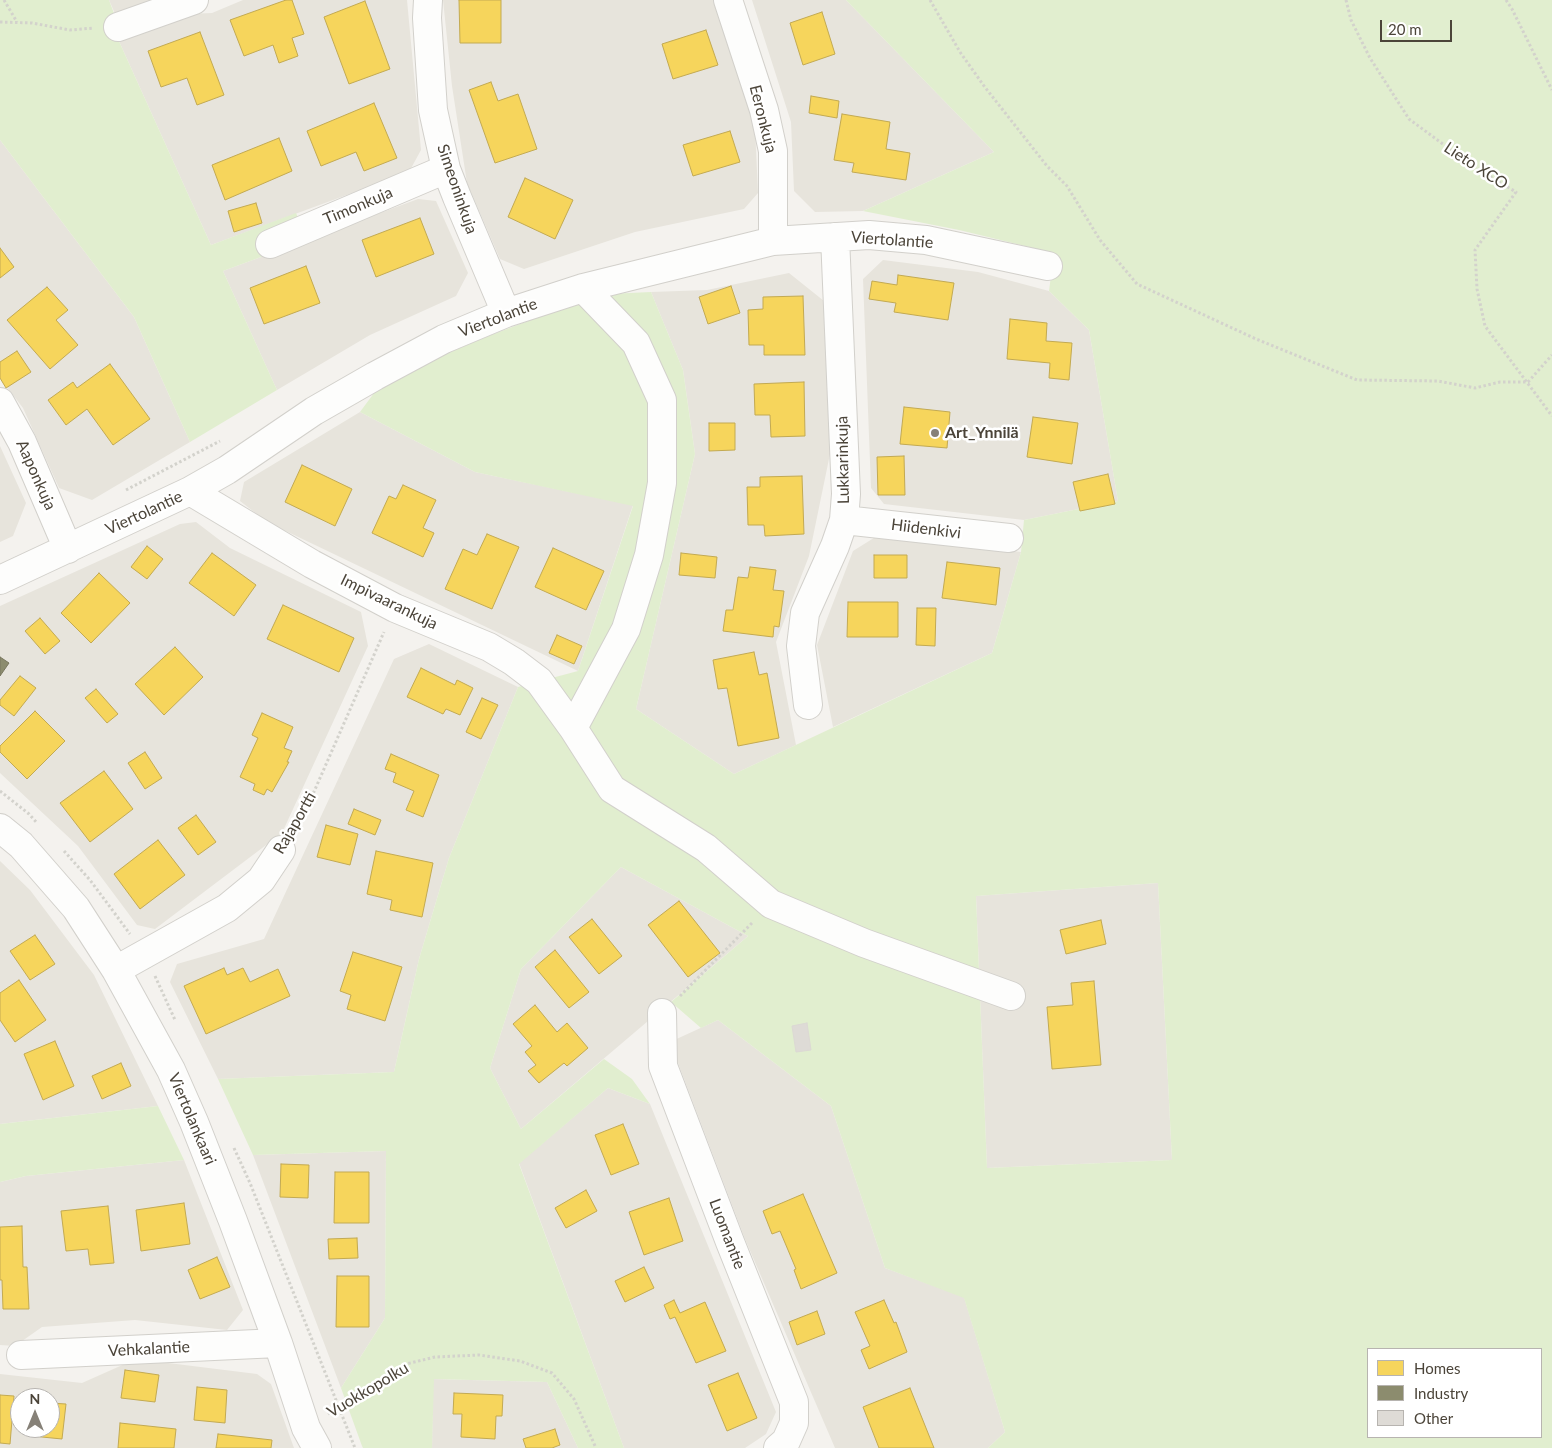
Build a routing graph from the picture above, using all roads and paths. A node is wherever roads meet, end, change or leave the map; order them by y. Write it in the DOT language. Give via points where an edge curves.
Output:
graph roads {
  1 [pos="4,0"];
  2 [pos="194,0"];
  3 [pos="428,0"];
  4 [pos="728,0"];
  5 [pos="930,0"];
  6 [pos="1346,0"];
  7 [pos="1506,0"];
  8 [pos="0,22"];
  9 [pos="17,23"];
  10 [pos="118,27"];
  11 [pos="1552,90"];
  12 [pos="446,169"];
  13 [pos="835,237"];
  14 [pos="773,241"];
  15 [pos="270,244"];
  16 [pos="1048,266"];
  17 [pos="583,288"];
  18 [pos="506,313"];
  19 [pos="1552,355"];
  20 [pos="1528,382"];
  21 [pos="0,402"];
  22 [pos="1552,416"];
  23 [pos="190,491"];
  24 [pos="844,520"];
  25 [pos="1009,538"];
  26 [pos="68,549"];
  27 [pos="0,580"];
  28 [pos="394,608"];
  29 [pos="808,705"];
  30 [pos="573,728"];
  31 [pos="0,828"];
  32 [pos="281,850"];
  33 [pos="771,904"];
  34 [pos="116,970"];
  35 [pos="1011,996"];
  36 [pos="662,1014"];
  37 [pos="278,1343"];
  38 [pos="20,1355"];
  39 [pos="312,1438"];
  40 [pos="596,1448"];
  41 [pos="778,1448"];
  1 -- 9 [label="path"];
  2 -- 10 [label="street"];
  3 -- 12 [label="street, Simeoninkuja" via="433,110"];
  4 -- 14 [label="street, Eeronkuja" via="764,110 773,151"];
  5 -- 20 [label="path" via="984,86 1067,186 1100,240 1137,284 1256,339 1357,380 1438,381 1475,388 1500,382"];
  6 -- 20 [label="path, Lieto XCO" via="1351,20 1370,58 1409,119 1474,167 1516,192 1476,250 1477,289 1485,326"];
  7 -- 11 [label="path"];
  8 -- 9 [label="path"];
  9 -- 10 [label="path" via="70,30"];
  12 -- 15 [label="street, Timonkuja"];
  12 -- 18 [label="street, Simeoninkuja"];
  13 -- 14 [label="street, Viertolantie"];
  13 -- 16 [label="street, Viertolantie" via="868,235 926,240"];
  13 -- 24 [label="street, Lukkarinkuja" via="846,494"];
  14 -- 17 [label="street, Viertolantie"];
  17 -- 18 [label="street, Viertolantie"];
  17 -- 30 [label="street" via="636,343 662,400 662,483 649,555 626,629"];
  18 -- 23 [label="street, Viertolantie" via="444,339 375,376"];
  19 -- 20 [label="path"];
  20 -- 22 [label="path, Lieto XCO"];
  21 -- 26 [label="street, Aaponkuja" via="22,442"];
  23 -- 26 [label="street, Viertolantie"];
  23 -- 28 [label="street, Impivaarankuja" via="312,564"];
  24 -- 25 [label="street, Hiidenkivi"];
  24 -- 29 [label="street, Lukkarinkuja" via="805,613 801,646"];
  26 -- 27 [label="street, Viertolantie"];
  28 -- 30 [label="street, Impivaarankuja" via="489,647 514,662 539,681"];
  28 -- 32 [label="path, Rajaportti" via="306,810"];
  30 -- 33 [label="street, Impivaarankuja" via="612,789 706,848"];
  31 -- 34 [label="street, Viertolankaari" via="21,844 76,908"];
  32 -- 34 [label="street, Rajaportti" via="261,880 227,908"];
  33 -- 35 [label="street, Impivaarankuja" via="864,943"];
  33 -- 36 [label="path"];
  34 -- 37 [label="street, Viertolankaari" via="171,1070 194,1122"];
  36 -- 41 [label="street, Luomantie" via="663,1066 794,1402 794,1423 786,1441"];
  37 -- 38 [label="street, Vehkalantie"];
  37 -- 39 [label="street, Viertolankaari"];
  39 -- 40 [label="path, Vuokkopolku" via="406,1364 435,1356 479,1355 520,1361 552,1373 574,1399"];
}
